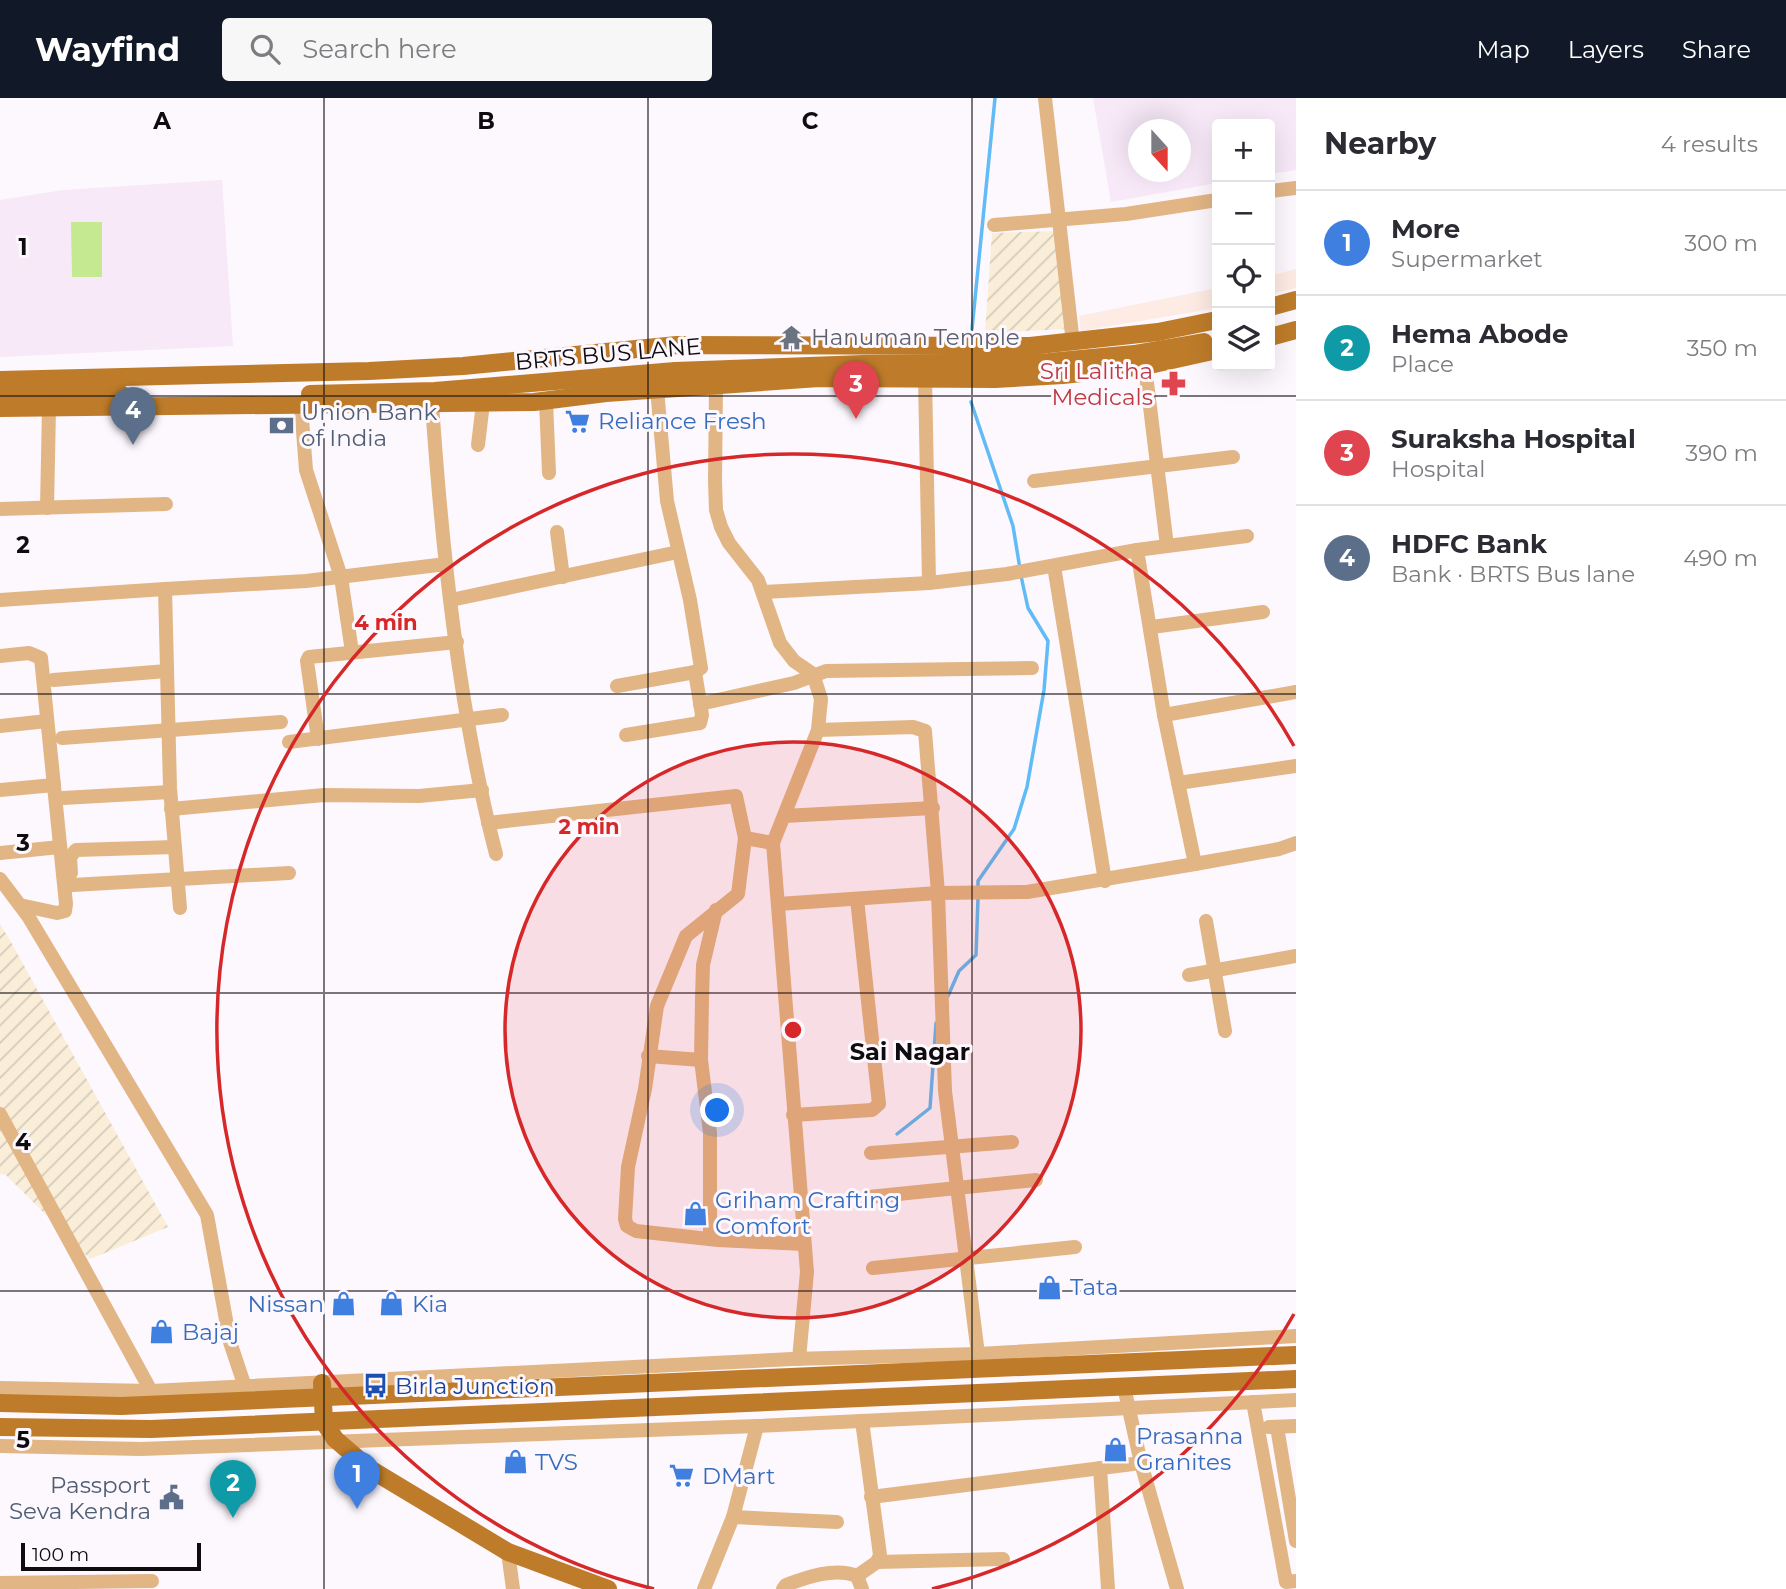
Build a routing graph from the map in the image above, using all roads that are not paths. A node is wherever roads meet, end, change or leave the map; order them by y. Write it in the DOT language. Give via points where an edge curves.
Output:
graph roads {
  1 [pos="1045,98"];
  2 [pos="1296,188"];
  3 [pos="1275,190"];
  4 [pos="1212,201"];
  5 [pos="1061,218"];
  6 [pos="994,225"];
  7 [pos="1296,300"];
  8 [pos="1276,319"];
  9 [pos="1212,321"];
  10 [pos="1296,330"];
  11 [pos="1212,339"];
  12 [pos="1073,343"];
  13 [pos="1212,351"];
  14 [pos="1145,366"];
  15 [pos="925,377"];
  16 [pos="0,380"];
  17 [pos="716,384"];
  18 [pos="657,389"];
  19 [pos="0,395"];
  20 [pos="545,401"];
  21 [pos="484,403"];
  22 [pos="432,404"];
  23 [pos="301,405"];
  24 [pos="0,408"];
  25 [pos="49,408"];
  26 [pos="478,445"];
  27 [pos="1233,457"];
  28 [pos="1158,465"];
  29 [pos="549,473"];
  30 [pos="1034,481"];
  31 [pos="166,504"];
  32 [pos="47,508"];
  33 [pos="0,509"];
  34 [pos="557,532"];
  35 [pos="1247,536"];
  36 [pos="1167,545"];
  37 [pos="1137,550"];
  38 [pos="678,552"];
  39 [pos="446,564"];
  40 [pos="1054,566"];
  41 [pos="341,577"];
  42 [pos="563,577"];
  43 [pos="929,583"];
  44 [pos="165,589"];
  45 [pos="764,592"];
  46 [pos="0,600"];
  47 [pos="451,600"];
  48 [pos="1263,612"];
  49 [pos="1152,627"];
  50 [pos="457,642"];
  51 [pos="352,652"];
  52 [pos="0,656"];
  53 [pos="1032,668"];
  54 [pos="167,671"];
  55 [pos="695,672"];
  56 [pos="813,674"];
  57 [pos="53,680"];
  58 [pos="617,686"];
  59 [pos="1296,692"];
  60 [pos="700,704"];
  61 [pos="502,715"];
  62 [pos="1164,715"];
  63 [pos="470,719"];
  64 [pos="47,721"];
  65 [pos="281,722"];
  66 [pos="0,726"];
  67 [pos="818,730"];
  68 [pos="168,732"];
  69 [pos="626,735"];
  70 [pos="62,738"];
  71 [pos="318,739"];
  72 [pos="289,742"];
  73 [pos="1296,766"];
  74 [pos="1178,783"];
  75 [pos="54,785"];
  76 [pos="0,790"];
  77 [pos="482,790"];
  78 [pos="170,792"];
  79 [pos="63,798"];
  80 [pos="933,808"];
  81 [pos="171,809"];
  82 [pos="784,816"];
  83 [pos="488,823"];
  84 [pos="745,838"];
  85 [pos="773,843"];
  86 [pos="1296,843"];
  87 [pos="60,847"];
  88 [pos="175,847"];
  89 [pos="0,853"];
  90 [pos="496,854"];
  91 [pos="1195,864"];
  92 [pos="289,873"];
  93 [pos="0,879"];
  94 [pos="177,881"];
  95 [pos="1105,881"];
  96 [pos="72,885"];
  97 [pos="938,893"];
  98 [pos="857,899"];
  99 [pos="778,904"];
  100 [pos="20,905"];
  101 [pos="180,908"];
  102 [pos="75,909"];
  103 [pos="716,910"];
  104 [pos="1206,921"];
  105 [pos="1296,957"];
  106 [pos="1213,971"];
  107 [pos="1189,975"];
  108 [pos="1225,1031"];
  109 [pos="649,1056"];
  110 [pos="701,1060"];
  111 [pos="0,1114"];
  112 [pos="793,1115"];
  113 [pos="1012,1142"];
  114 [pos="953,1146"];
  115 [pos="871,1153"];
  116 [pos="1036,1180"];
  117 [pos="958,1187"];
  118 [pos="869,1196"];
  119 [pos="710,1239"];
  120 [pos="804,1244"];
  121 [pos="1075,1247"];
  122 [pos="968,1257"];
  123 [pos="873,1268"];
  124 [pos="1296,1336"];
  125 [pos="978,1354"];
  126 [pos="1296,1355"];
  127 [pos="799,1359"];
  128 [pos="1296,1379"];
  129 [pos="244,1387"];
  130 [pos="1124,1387"];
  131 [pos="0,1388"];
  132 [pos="323,1390"];
  133 [pos="150,1391"];
  134 [pos="1296,1400"];
  135 [pos="1253,1402"];
  136 [pos="0,1403"];
  137 [pos="1128,1407"];
  138 [pos="862,1421"];
  139 [pos="324,1422"];
  140 [pos="757,1426"];
  141 [pos="1296,1426"];
  142 [pos="0,1427"];
  143 [pos="1257,1427"];
  144 [pos="1276,1427"];
  145 [pos="335,1439"];
  146 [pos="0,1446"];
  147 [pos="1141,1463"];
  148 [pos="1100,1468"];
  149 [pos="871,1497"];
  150 [pos="733,1517"];
  151 [pos="837,1522"];
  152 [pos="1296,1541"];
  153 [pos="508,1552"];
  154 [pos="1003,1559"];
  155 [pos="877,1562"];
  156 [pos="152,1581"];
  157 [pos="860,1582"];
  158 [pos="0,1583"];
  159 [pos="1290,1584"];
  160 [pos="513,1589"];
  161 [pos="608,1589"];
  162 [pos="704,1589"];
  163 [pos="783,1589"];
  164 [pos="1108,1589"];
  165 [pos="1177,1589"];
  1 -- 5 [label="street"];
  2 -- 3 [label="street"];
  4 -- 5 [label="street"];
  5 -- 6 [label="street"];
  5 -- 12 [label="street"];
  7 -- 8 [label="main road"];
  8 -- 10 [label="main road"];
  9 -- 12 [label="main road"];
  11 -- 19 [label="main road, BRTS BUS LANE" via="1135,354 1049,362 675,371 435,391"];
  12 -- 16 [label="main road" via="979,347 677,345 369,371"];
  13 -- 14 [label="main road"];
  14 -- 15 [label="main road" via="1009,378"];
  14 -- 28 [label="street"];
  15 -- 17 [label="main road"];
  15 -- 43 [label="street"];
  17 -- 18 [label="main road"];
  17 -- 45 [label="street" via="716,510 729,543"];
  18 -- 20 [label="main road"];
  18 -- 38 [label="street" via="667,501"];
  20 -- 21 [label="main road"];
  20 -- 29 [label="street"];
  21 -- 22 [label="main road"];
  21 -- 26 [label="street"];
  22 -- 23 [label="main road"];
  22 -- 39 [label="street"];
  23 -- 25 [label="main road"];
  23 -- 41 [label="street" via="309,483"];
  24 -- 25 [label="main road"];
  25 -- 32 [label="street"];
  27 -- 28 [label="street"];
  28 -- 30 [label="street"];
  28 -- 36 [label="street"];
  31 -- 32 [label="street"];
  32 -- 33 [label="street"];
  34 -- 42 [label="street"];
  35 -- 36 [label="street"];
  36 -- 37 [label="street"];
  37 -- 40 [label="street"];
  37 -- 49 [label="street"];
  38 -- 42 [label="street"];
  38 -- 55 [label="street" via="702,663"];
  39 -- 41 [label="street"];
  39 -- 47 [label="street"];
  40 -- 43 [label="street"];
  40 -- 95 [label="street"];
  41 -- 44 [label="street"];
  41 -- 51 [label="street"];
  42 -- 47 [label="street"];
  43 -- 45 [label="street"];
  44 -- 46 [label="street"];
  44 -- 54 [label="street"];
  45 -- 56 [label="street" via="785,651"];
  47 -- 50 [label="street"];
  48 -- 49 [label="street"];
  49 -- 62 [label="street"];
  50 -- 51 [label="street"];
  50 -- 63 [label="street"];
  51 -- 71 [label="street" via="314,656 307,661"];
  52 -- 64 [label="street" via="29,653 41,658"];
  53 -- 56 [label="street"];
  54 -- 57 [label="street"];
  54 -- 68 [label="street"];
  55 -- 58 [label="street"];
  55 -- 60 [label="street"];
  56 -- 60 [label="street" via="794,683"];
  56 -- 67 [label="street" via="821,699"];
  59 -- 62 [label="street"];
  60 -- 69 [label="street" via="700,723"];
  61 -- 63 [label="street"];
  62 -- 74 [label="street"];
  63 -- 71 [label="street"];
  63 -- 77 [label="street"];
  64 -- 66 [label="street"];
  64 -- 75 [label="street"];
  65 -- 68 [label="street"];
  67 -- 80 [label="street" via="913,727 926,731"];
  67 -- 82 [label="street"];
  68 -- 70 [label="street"];
  68 -- 78 [label="street"];
  71 -- 72 [label="street"];
  73 -- 74 [label="street"];
  74 -- 91 [label="street"];
  75 -- 76 [label="street"];
  75 -- 87 [label="street"];
  77 -- 81 [label="street" via="419,796 324,794"];
  77 -- 83 [label="street"];
  78 -- 79 [label="street"];
  78 -- 81 [label="street"];
  80 -- 82 [label="street"];
  80 -- 97 [label="street"];
  81 -- 88 [label="street"];
  82 -- 85 [label="street"];
  83 -- 84 [label="street" via="736,796"];
  83 -- 90 [label="street"];
  84 -- 85 [label="street"];
  84 -- 103 [label="street" via="738,894"];
  85 -- 99 [label="street"];
  86 -- 91 [label="street"];
  87 -- 89 [label="street"];
  87 -- 100 [label="street" via="65,911"];
  88 -- 94 [label="street"];
  88 -- 96 [label="street" via="76,850 70,857"];
  91 -- 95 [label="street"];
  92 -- 94 [label="street"];
  93 -- 100 [label="street"];
  94 -- 96 [label="street"];
  94 -- 101 [label="street"];
  95 -- 97 [label="street" via="1027,892"];
  96 -- 102 [label="street"];
  97 -- 98 [label="street"];
  97 -- 114 [label="street" via="946,1091"];
  98 -- 99 [label="street"];
  98 -- 112 [label="street" via="879,1104 872,1110"];
  99 -- 112 [label="street"];
  100 -- 129 [label="street" via="207,1215 230,1342"];
  103 -- 109 [label="street" via="686,936 657,1006"];
  103 -- 110 [label="street" via="702,965"];
  104 -- 106 [label="street"];
  105 -- 106 [label="street"];
  106 -- 107 [label="street"];
  106 -- 108 [label="street"];
  109 -- 110 [label="street"];
  109 -- 119 [label="street" via="628,1167 626,1226"];
  110 -- 119 [label="street" via="710,1133"];
  111 -- 133 [label="street"];
  112 -- 120 [label="street"];
  113 -- 114 [label="street"];
  114 -- 115 [label="street"];
  114 -- 117 [label="street"];
  116 -- 117 [label="street"];
  117 -- 118 [label="street"];
  117 -- 122 [label="street"];
  119 -- 120 [label="street"];
  120 -- 127 [label="street" via="807,1272"];
  121 -- 122 [label="street"];
  122 -- 123 [label="street"];
  122 -- 125 [label="street"];
  124 -- 125 [label="street"];
  125 -- 127 [label="street"];
  126 -- 132 [label="main road"];
  127 -- 132 [label="street"];
  128 -- 130 [label="main road"];
  129 -- 132 [label="street"];
  129 -- 133 [label="street"];
  130 -- 137 [label="street"];
  130 -- 139 [label="main road"];
  131 -- 133 [label="street"];
  132 -- 136 [label="main road" via="121,1406"];
  132 -- 139 [label="main road"];
  134 -- 135 [label="street"];
  135 -- 137 [label="street"];
  135 -- 143 [label="street"];
  137 -- 138 [label="street"];
  137 -- 147 [label="street"];
  138 -- 140 [label="street"];
  138 -- 149 [label="street"];
  139 -- 142 [label="main road" via="151,1429"];
  139 -- 145 [label="main road"];
  140 -- 145 [label="street"];
  140 -- 150 [label="street"];
  141 -- 144 [label="street"];
  143 -- 144 [label="street"];
  143 -- 159 [label="street"];
  144 -- 152 [label="street"];
  145 -- 146 [label="street" via="141,1449"];
  145 -- 153 [label="main road" via="370,1469"];
  147 -- 148 [label="street"];
  147 -- 165 [label="street"];
  148 -- 149 [label="street"];
  148 -- 164 [label="street"];
  149 -- 155 [label="street" via="880,1547"];
  150 -- 151 [label="street"];
  150 -- 162 [label="street"];
  153 -- 160 [label="street"];
  153 -- 161 [label="main road"];
  154 -- 155 [label="street"];
  155 -- 157 [label="street"];
  156 -- 158 [label="street"];
  157 -- 163 [label="street" via="823,1574"];
}
